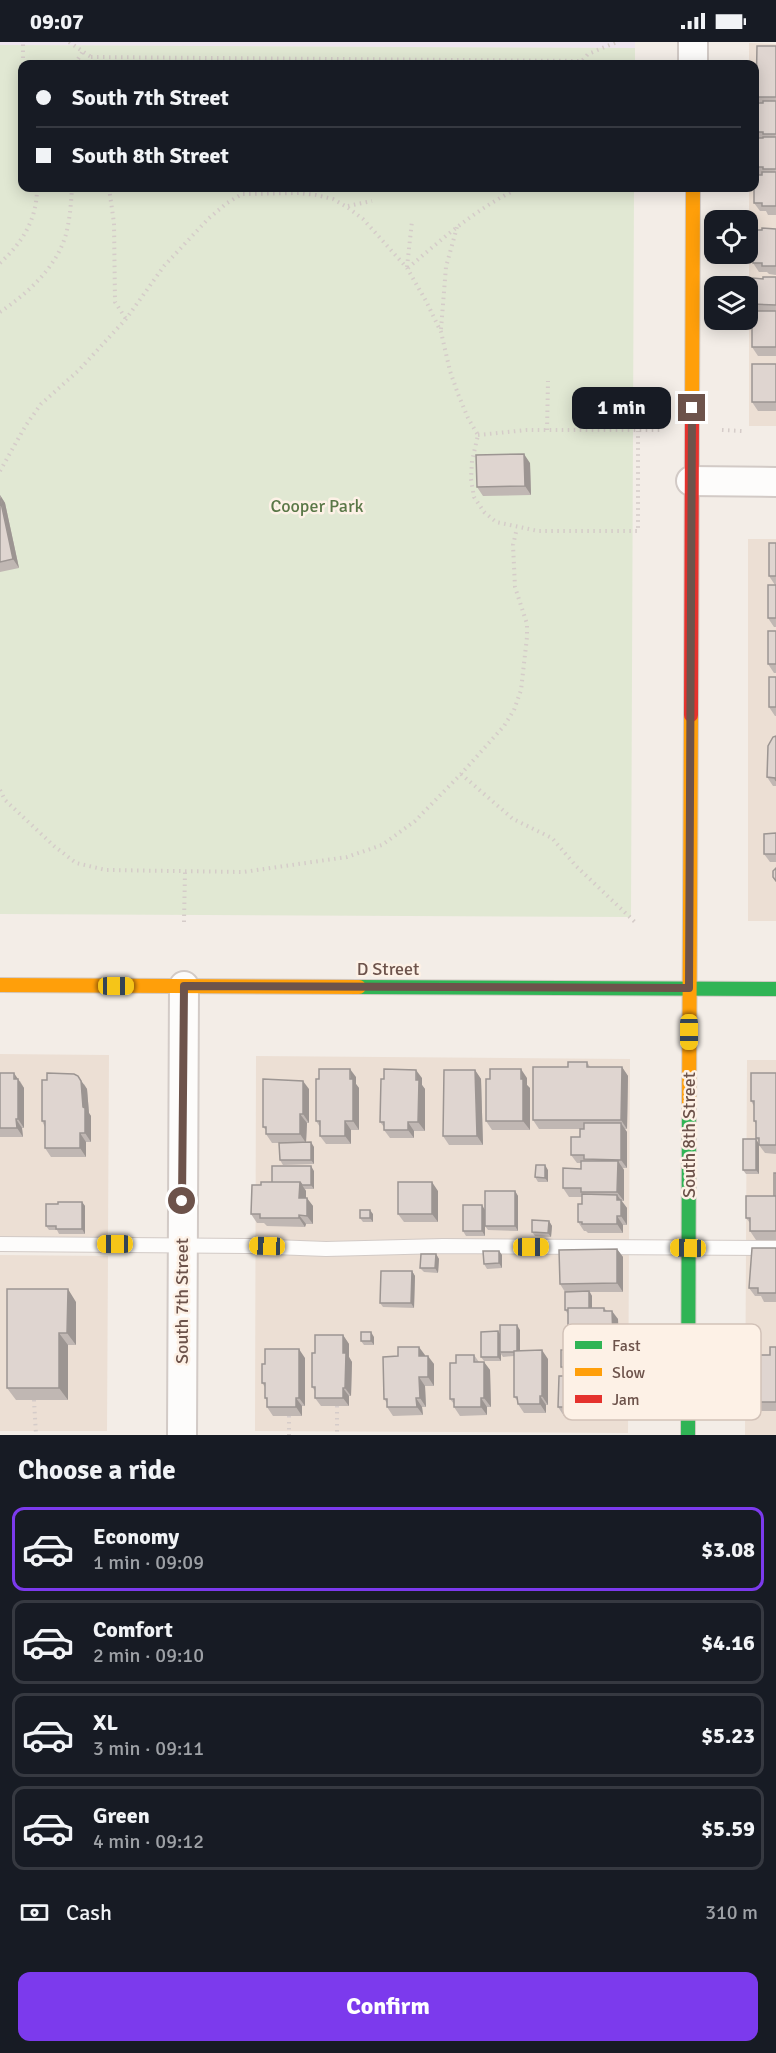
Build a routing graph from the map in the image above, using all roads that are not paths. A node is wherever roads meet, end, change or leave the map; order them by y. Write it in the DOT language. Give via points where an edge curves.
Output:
graph roads {
  1 [pos="693,42"];
  2 [pos="693,60"];
  3 [pos="693,192"];
  4 [pos="691,482"];
  5 [pos="776,482"];
  6 [pos="0,985"];
  7 [pos="184,986"];
  8 [pos="689,988"];
  9 [pos="776,989"];
  10 [pos="0,1244"];
  11 [pos="181,1245"];
  12 [pos="688,1248"];
  13 [pos="776,1248"];
  14 [pos="688,1324"];
  15 [pos="182,1435"];
  1 -- 2 [label="street"];
  3 -- 4 [label="street, South 8th Street"];
  4 -- 5 [label="street"];
  4 -- 8 [label="street, South 8th Street"];
  6 -- 7 [label="street, D Street"];
  7 -- 8 [label="street, D Street"];
  7 -- 11 [label="street, South 7th Street"];
  8 -- 9 [label="street, D Street"];
  8 -- 12 [label="street, South 8th Street"];
  10 -- 11 [label="lane"];
  11 -- 12 [label="lane" via="326,1249"];
  11 -- 15 [label="street, South 7th Street"];
  12 -- 13 [label="lane"];
  12 -- 14 [label="street, South 8th Street"];
}
